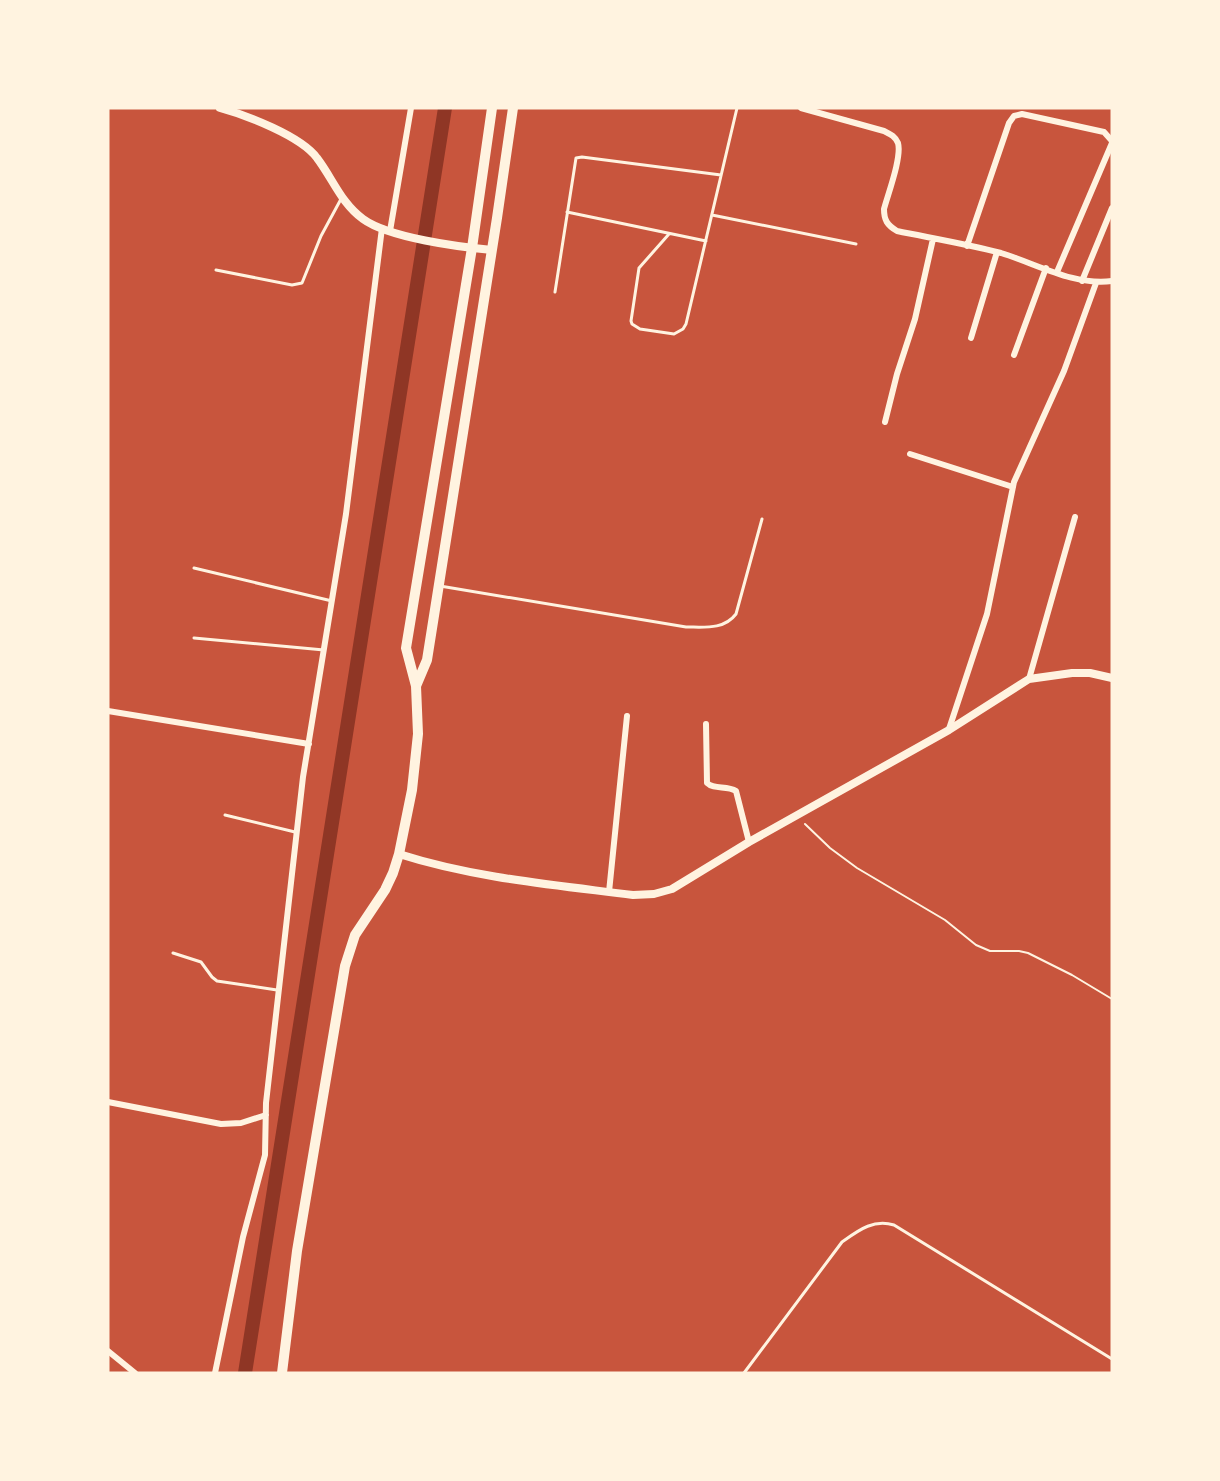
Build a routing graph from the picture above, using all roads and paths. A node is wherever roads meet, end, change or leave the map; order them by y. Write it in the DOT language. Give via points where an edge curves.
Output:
graph roads {
  1 [pos="220,108"];
  2 [pos="411,108"];
  3 [pos="492,108"];
  4 [pos="513,108"];
  5 [pos="737,108"];
  6 [pos="801,108"];
  7 [pos="1112,142"];
  8 [pos="721,175"];
  9 [pos="342,198"];
  10 [pos="1112,208"];
  11 [pos="567,212"];
  12 [pos="712,215"];
  13 [pos="386,230"];
  14 [pos="669,234"];
  15 [pos="933,238"];
  16 [pos="706,241"];
  17 [pos="856,244"];
  18 [pos="967,246"];
  19 [pos="472,248"];
  20 [pos="492,250"];
  21 [pos="997,252"];
  22 [pos="1046,268"];
  23 [pos="216,270"];
  24 [pos="1057,273"];
  25 [pos="1082,280"];
  26 [pos="1112,281"];
  27 [pos="1096,283"];
  28 [pos="555,292"];
  29 [pos="971,338"];
  30 [pos="1014,355"];
  31 [pos="885,422"];
  32 [pos="910,454"];
  33 [pos="1013,487"];
  34 [pos="1075,517"];
  35 [pos="762,519"];
  36 [pos="194,568"];
  37 [pos="439,586"];
  38 [pos="332,601"];
  39 [pos="194,638"];
  40 [pos="324,650"];
  41 [pos="1112,678"];
  42 [pos="1029,680"];
  43 [pos="416,687"];
  44 [pos="108,711"];
  45 [pos="627,716"];
  46 [pos="706,724"];
  47 [pos="949,730"];
  48 [pos="309,744"];
  49 [pos="225,815"];
  50 [pos="796,816"];
  51 [pos="297,833"];
  52 [pos="749,842"];
  53 [pos="399,854"];
  54 [pos="609,892"];
  55 [pos="173,953"];
  56 [pos="279,990"];
  57 [pos="1112,999"];
  58 [pos="108,1102"];
  59 [pos="266,1115"];
  60 [pos="108,1351"];
  61 [pos="1112,1359"];
  62 [pos="135,1373"];
  63 [pos="215,1373"];
  64 [pos="282,1373"];
  65 [pos="744,1373"];
  1 -- 9 [label="street" via="284,134 312,151"];
  2 -- 13 [label="street"];
  3 -- 19 [label="highway"];
  4 -- 20 [label="highway"];
  5 -- 8 [label="lane"];
  6 -- 15 [label="street" via="892,135 898,145 897,159 884,209 885,220 897,231"];
  7 -- 18 [label="street" via="1104,132 1022,114 1014,116"];
  7 -- 24 [label="street"];
  8 -- 11 [label="lane" via="579,157 574,163"];
  8 -- 12 [label="lane"];
  9 -- 13 [label="street" via="365,221"];
  9 -- 23 [label="lane" via="302,283 292,285"];
  10 -- 25 [label="street"];
  11 -- 14 [label="lane"];
  11 -- 28 [label="lane"];
  12 -- 16 [label="lane"];
  12 -- 17 [label="lane"];
  13 -- 19 [label="street"];
  13 -- 38 [label="street"];
  14 -- 16 [label="lane"];
  14 -- 16 [label="lane" via="639,268 631,321 640,329 674,334 683,329"];
  15 -- 18 [label="street"];
  15 -- 31 [label="street"];
  18 -- 21 [label="street"];
  19 -- 20 [label="street"];
  19 -- 43 [label="highway" via="406,648"];
  20 -- 37 [label="highway"];
  21 -- 22 [label="street"];
  21 -- 29 [label="street"];
  22 -- 24 [label="street"];
  22 -- 30 [label="street"];
  24 -- 25 [label="street"];
  25 -- 27 [label="street"];
  26 -- 27 [label="street"];
  27 -- 33 [label="street" via="1064,371"];
  32 -- 33 [label="street"];
  33 -- 47 [label="street" via="987,614"];
  34 -- 42 [label="street"];
  35 -- 37 [label="lane" via="736,614 726,624 712,627 687,627"];
  36 -- 38 [label="lane"];
  37 -- 43 [label="highway" via="427,660"];
  38 -- 40 [label="street"];
  39 -- 40 [label="lane"];
  40 -- 48 [label="street"];
  41 -- 42 [label="street" via="1072,673"];
  42 -- 47 [label="street"];
  43 -- 53 [label="highway" via="416,754"];
  44 -- 48 [label="street"];
  45 -- 54 [label="street"];
  46 -- 52 [label="street" via="707,783 736,791"];
  47 -- 50 [label="street"];
  48 -- 51 [label="street"];
  49 -- 51 [label="lane"];
  50 -- 52 [label="street"];
  50 -- 57 [label="path" via="857,868 945,920 976,945 990,951 1028,953"];
  51 -- 56 [label="street"];
  52 -- 54 [label="street" via="672,889 654,894"];
  53 -- 54 [label="street" via="478,874"];
  53 -- 64 [label="highway" via="385,890 355,935 345,966 297,1251"];
  55 -- 56 [label="lane" via="201,962 217,981"];
  56 -- 59 [label="street"];
  58 -- 59 [label="street" via="231,1124"];
  59 -- 63 [label="street" via="265,1155 243,1236"];
  60 -- 62 [label="street"];
  61 -- 65 [label="lane" via="884,1222 863,1227 842,1242"];
}
